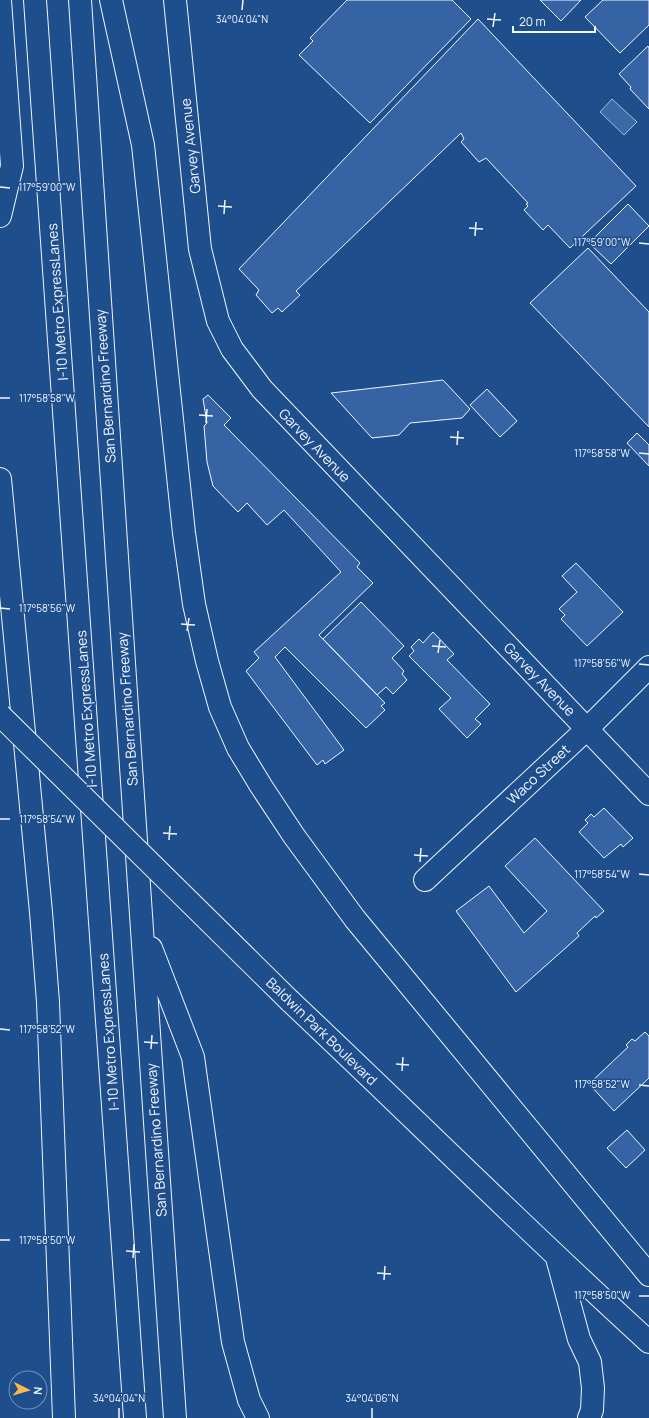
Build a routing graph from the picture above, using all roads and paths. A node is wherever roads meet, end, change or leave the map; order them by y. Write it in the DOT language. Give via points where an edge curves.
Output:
graph roads {
  1 [pos="0,0"];
  2 [pos="35,0"];
  3 [pos="80,0"];
  4 [pos="111,0"];
  5 [pos="175,0"];
  6 [pos="0,216"];
  7 [pos="0,479"];
  8 [pos="649,667"];
  9 [pos="0,715"];
  10 [pos="588,728"];
  11 [pos="649,794"];
  12 [pos="425,880"];
  13 [pos="143,926"];
  14 [pos="557,1258"];
  15 [pos="649,1275"];
  16 [pos="649,1342"];
  17 [pos="64,1418"];
  18 [pos="135,1418"];
  19 [pos="174,1418"];
  20 [pos="258,1418"];
  21 [pos="589,1418"];
  1 -- 6 [label="main road" via="12,166"];
  2 -- 18 [label="main road, I-10 Metro ExpressLanes"];
  3 -- 13 [label="main road, San Bernardino Freeway"];
  4 -- 15 [label="main road" via="143,146 184,533 194,604 220,707 238,748 261,786 355,919"];
  5 -- 10 [label="main road, Garvey Avenue" via="200,249 218,321 232,349 262,389"];
  7 -- 17 [label="main road" via="48,994"];
  8 -- 10 [label="main road, Waco Street"];
  9 -- 14 [label="main road, Baldwin Park Boulevard, bridge" via="290,1001 420,1123"];
  10 -- 11 [label="main road, Garvey Avenue"];
  10 -- 12 [label="main road, Waco Street"];
  13 -- 19 [label="main road, San Bernardino Freeway"];
  13 -- 20 [label="main road" via="193,1057 233,1342 249,1400"];
  14 -- 16 [label="main road, Baldwin Park Boulevard"];
  14 -- 21 [label="main road" via="579,1339 590,1362 593,1388"];
}
